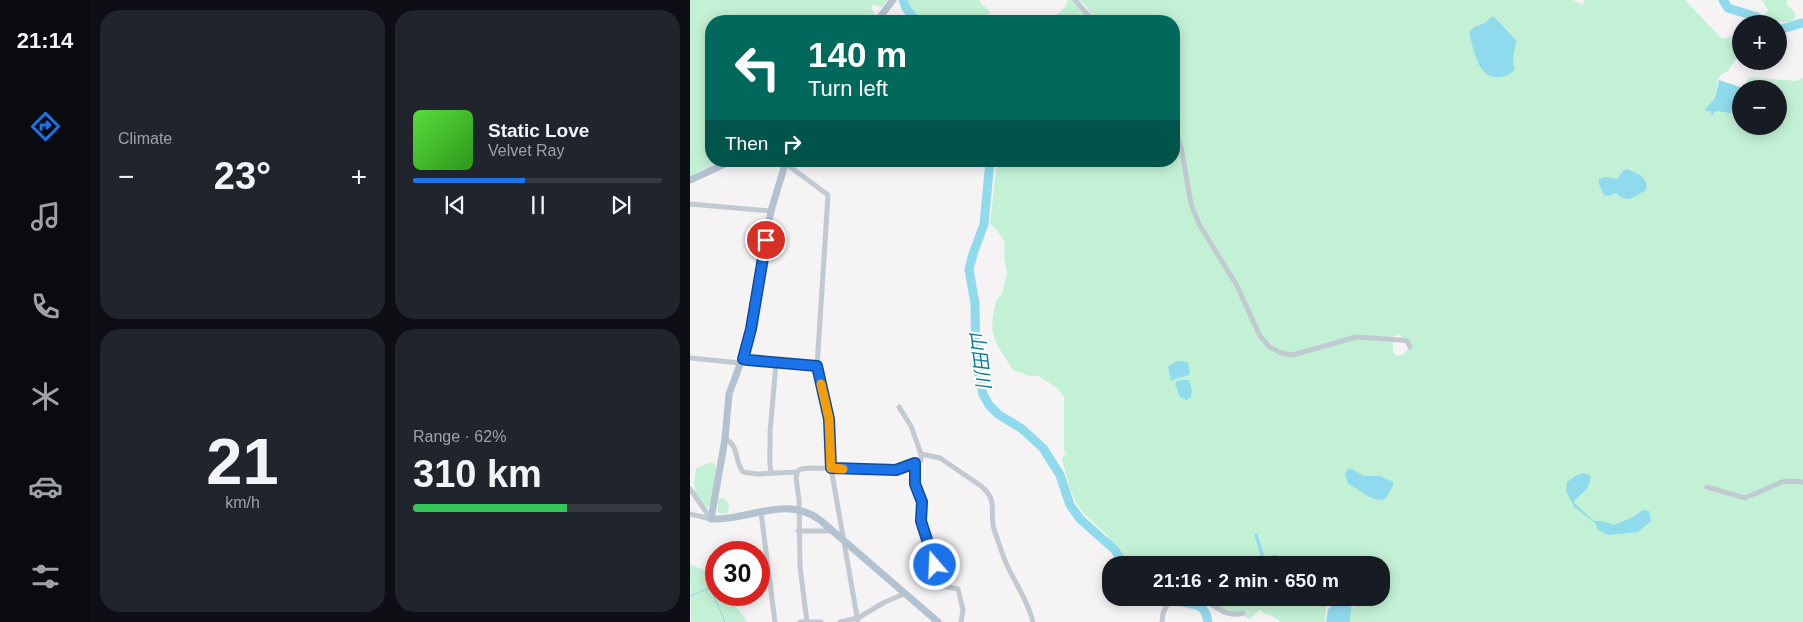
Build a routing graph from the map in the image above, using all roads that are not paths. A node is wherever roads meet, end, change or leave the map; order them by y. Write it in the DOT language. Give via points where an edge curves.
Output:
graph roads {
  1 [pos="893,0"];
  2 [pos="1075,0"];
  3 [pos="882,15"];
  4 [pos="1088,15"];
  5 [pos="1180,145"];
  6 [pos="718,167"];
  7 [pos="784,167"];
  8 [pos="792,167"];
  9 [pos="690,180"];
  10 [pos="690,204"];
  11 [pos="771,211"];
  12 [pos="1410,347"];
  13 [pos="690,358"];
  14 [pos="742,361"];
  15 [pos="776,363"];
  16 [pos="817,366"];
  17 [pos="899,407"];
  18 [pos="725,439"];
  19 [pos="920,454"];
  20 [pos="915,463"];
  21 [pos="831,468"];
  22 [pos="770,472"];
  23 [pos="797,472"];
  24 [pos="1803,482"];
  25 [pos="1707,487"];
  26 [pos="690,489"];
  27 [pos="799,509"];
  28 [pos="761,512"];
  29 [pos="690,514"];
  30 [pos="712,519"];
  31 [pos="831,530"];
  32 [pos="798,531"];
  33 [pos="841,531"];
  34 [pos="843,541"];
  35 [pos="904,594"];
  36 [pos="1166,606"];
  37 [pos="1215,606"];
  38 [pos="1243,613"];
  39 [pos="858,620"];
  40 [pos="775,622"];
  41 [pos="800,622"];
  42 [pos="808,622"];
  43 [pos="822,622"];
  44 [pos="840,622"];
  45 [pos="938,622"];
  46 [pos="961,622"];
  47 [pos="1033,622"];
  48 [pos="1162,622"];
  1 -- 3 [label="main road"];
  2 -- 4 [label="street"];
  5 -- 12 [label="street" via="1192,204 1200,226 1236,284 1260,336 1270,347 1293,355 1356,337 1402,340 1407,341"];
  6 -- 9 [label="main road"];
  7 -- 11 [label="main road"];
  8 -- 16 [label="street" via="828,194"];
  10 -- 11 [label="street"];
  11 -- 14 [label="main road" via="751,329"];
  13 -- 14 [label="street"];
  14 -- 15 [label="street"];
  14 -- 18 [label="main road" via="730,394"];
  15 -- 16 [label="street"];
  15 -- 22 [label="street"];
  16 -- 21 [label="street" via="829,419"];
  17 -- 19 [label="street" via="911,426"];
  18 -- 22 [label="street" via="736,450 741,470 752,474"];
  18 -- 30 [label="main road"];
  19 -- 20 [label="street" via="921,460"];
  19 -- 47 [label="street" via="940,458 987,492 993,504 992,521 1004,558"];
  20 -- 21 [label="street" via="896,470"];
  20 -- 46 [label="street" via="915,484 922,502 921,521 941,583 958,589 962,604"];
  21 -- 23 [label="street"];
  21 -- 33 [label="street"];
  22 -- 23 [label="street"];
  23 -- 27 [label="street"];
  24 -- 25 [label="street" via="1782,482 1750,496 1739,497"];
  26 -- 30 [label="street"];
  27 -- 28 [label="main road"];
  27 -- 31 [label="main road"];
  27 -- 32 [label="street"];
  28 -- 30 [label="main road"];
  28 -- 40 [label="street"];
  29 -- 30 [label="street"];
  31 -- 32 [label="street"];
  31 -- 33 [label="street"];
  31 -- 34 [label="main road"];
  32 -- 42 [label="street"];
  33 -- 34 [label="street"];
  34 -- 35 [label="main road"];
  34 -- 39 [label="street"];
  35 -- 39 [label="street"];
  35 -- 45 [label="main road"];
  36 -- 48 [label="street"];
  37 -- 38 [label="street" via="1227,614 1236,616"];
  39 -- 44 [label="street"];
  41 -- 42 [label="street"];
  42 -- 43 [label="street"];
}
